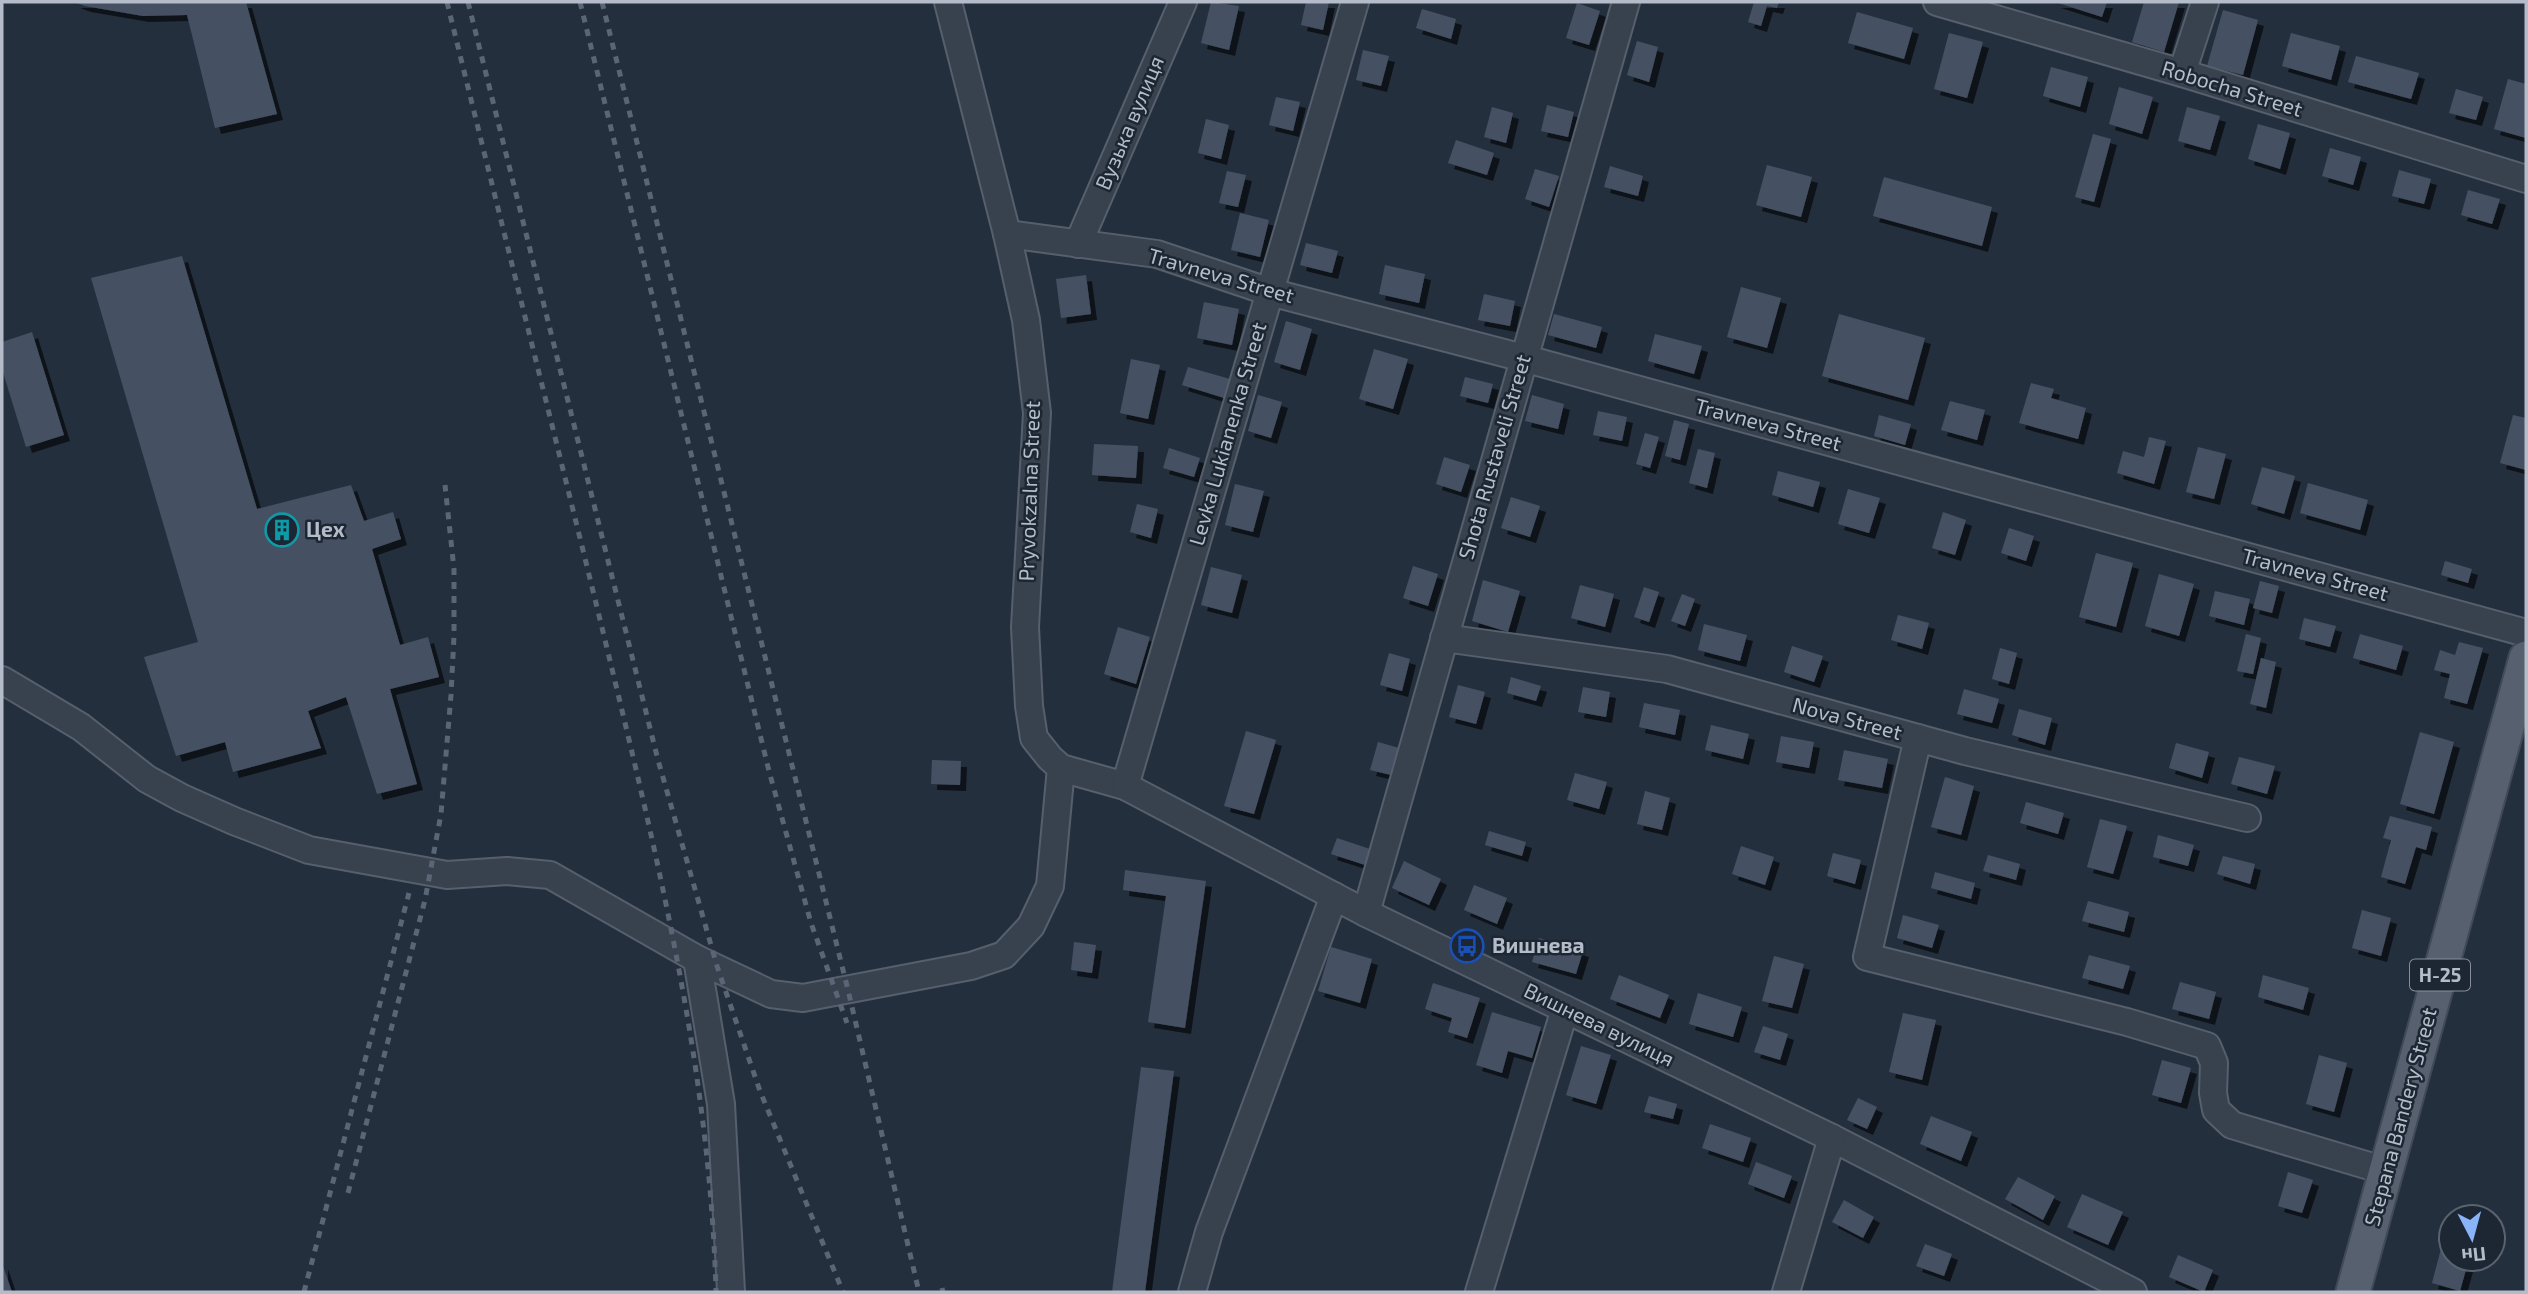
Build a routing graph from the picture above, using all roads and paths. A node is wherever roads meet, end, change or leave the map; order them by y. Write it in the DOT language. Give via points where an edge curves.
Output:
graph roads {
  1 [pos="948,2"];
  2 [pos="1183,2"];
  3 [pos="1355,2"];
  4 [pos="1626,2"];
  5 [pos="1937,2"];
  6 [pos="2205,2"];
  7 [pos="2182,74"];
  8 [pos="2526,179"];
  9 [pos="1007,234"];
  10 [pos="1078,244"];
  11 [pos="1270,292"];
  12 [pos="1523,358"];
  13 [pos="2526,633"];
  14 [pos="1444,638"];
  15 [pos="2526,658"];
  16 [pos="2,680"];
  17 [pos="1918,738"];
  18 [pos="1061,768"];
  19 [pos="1125,786"];
  20 [pos="2247,818"];
  21 [pos="1334,896"];
  22 [pos="1366,913"];
  23 [pos="697,959"];
  24 [pos="1565,1009"];
  25 [pos="1832,1138"];
  26 [pos="2386,1171"];
  27 [pos="731,1292"];
  28 [pos="1192,1292"];
  29 [pos="1479,1292"];
  30 [pos="1786,1292"];
  31 [pos="2133,1292"];
  32 [pos="2353,1292"];
  1 -- 9 [label="street, Pryvokzalna Street"];
  2 -- 10 [label="street, Вузька вулиця"];
  3 -- 11 [label="street, Levka Lukianenka Street"];
  4 -- 12 [label="street, Shota Rustaveli Street"];
  5 -- 7 [label="street, Robocha Street"];
  6 -- 7 [label="street"];
  7 -- 8 [label="street, Robocha Street"];
  9 -- 10 [label="street, Travneva Street"];
  9 -- 18 [label="street, Pryvokzalna Street" via="1026,320 1037,413 1025,627 1028,706 1034,738"];
  10 -- 11 [label="street, Travneva Street" via="1157,254"];
  11 -- 12 [label="street, Travneva Street"];
  11 -- 19 [label="street, Levka Lukianenka Street"];
  12 -- 13 [label="street, Travneva Street"];
  12 -- 14 [label="street, Shota Rustaveli Street"];
  14 -- 17 [label="street, Nova Street" via="1667,669"];
  14 -- 22 [label="street, Shota Rustaveli Street"];
  15 -- 26 [label="main road, Stepana Bandery Street / Н-25"];
  16 -- 23 [label="street" via="81,727 147,779 234,821 309,850 447,876 507,871 550,875"];
  17 -- 20 [label="street, Nova Street"];
  17 -- 26 [label="street" via="1867,957 2207,1046 2214,1063 2216,1110 2232,1125"];
  18 -- 19 [label="street, Вишнева вулиця"];
  18 -- 23 [label="street" via="1050,886 1031,926 1004,955 971,966 803,998 771,994"];
  19 -- 21 [label="street, Вишнева вулиця"];
  21 -- 22 [label="street, Вишнева вулиця"];
  21 -- 28 [label="street" via="1209,1232"];
  22 -- 24 [label="street, Вишнева вулиця"];
  23 -- 27 [label="street" via="721,1104"];
  24 -- 25 [label="street, Вишнева вулиця"];
  24 -- 29 [label="street"];
  25 -- 30 [label="street"];
  25 -- 31 [label="street, Вишнева вулиця"];
  26 -- 32 [label="main road, Stepana Bandery Street / Н-25"];
}
